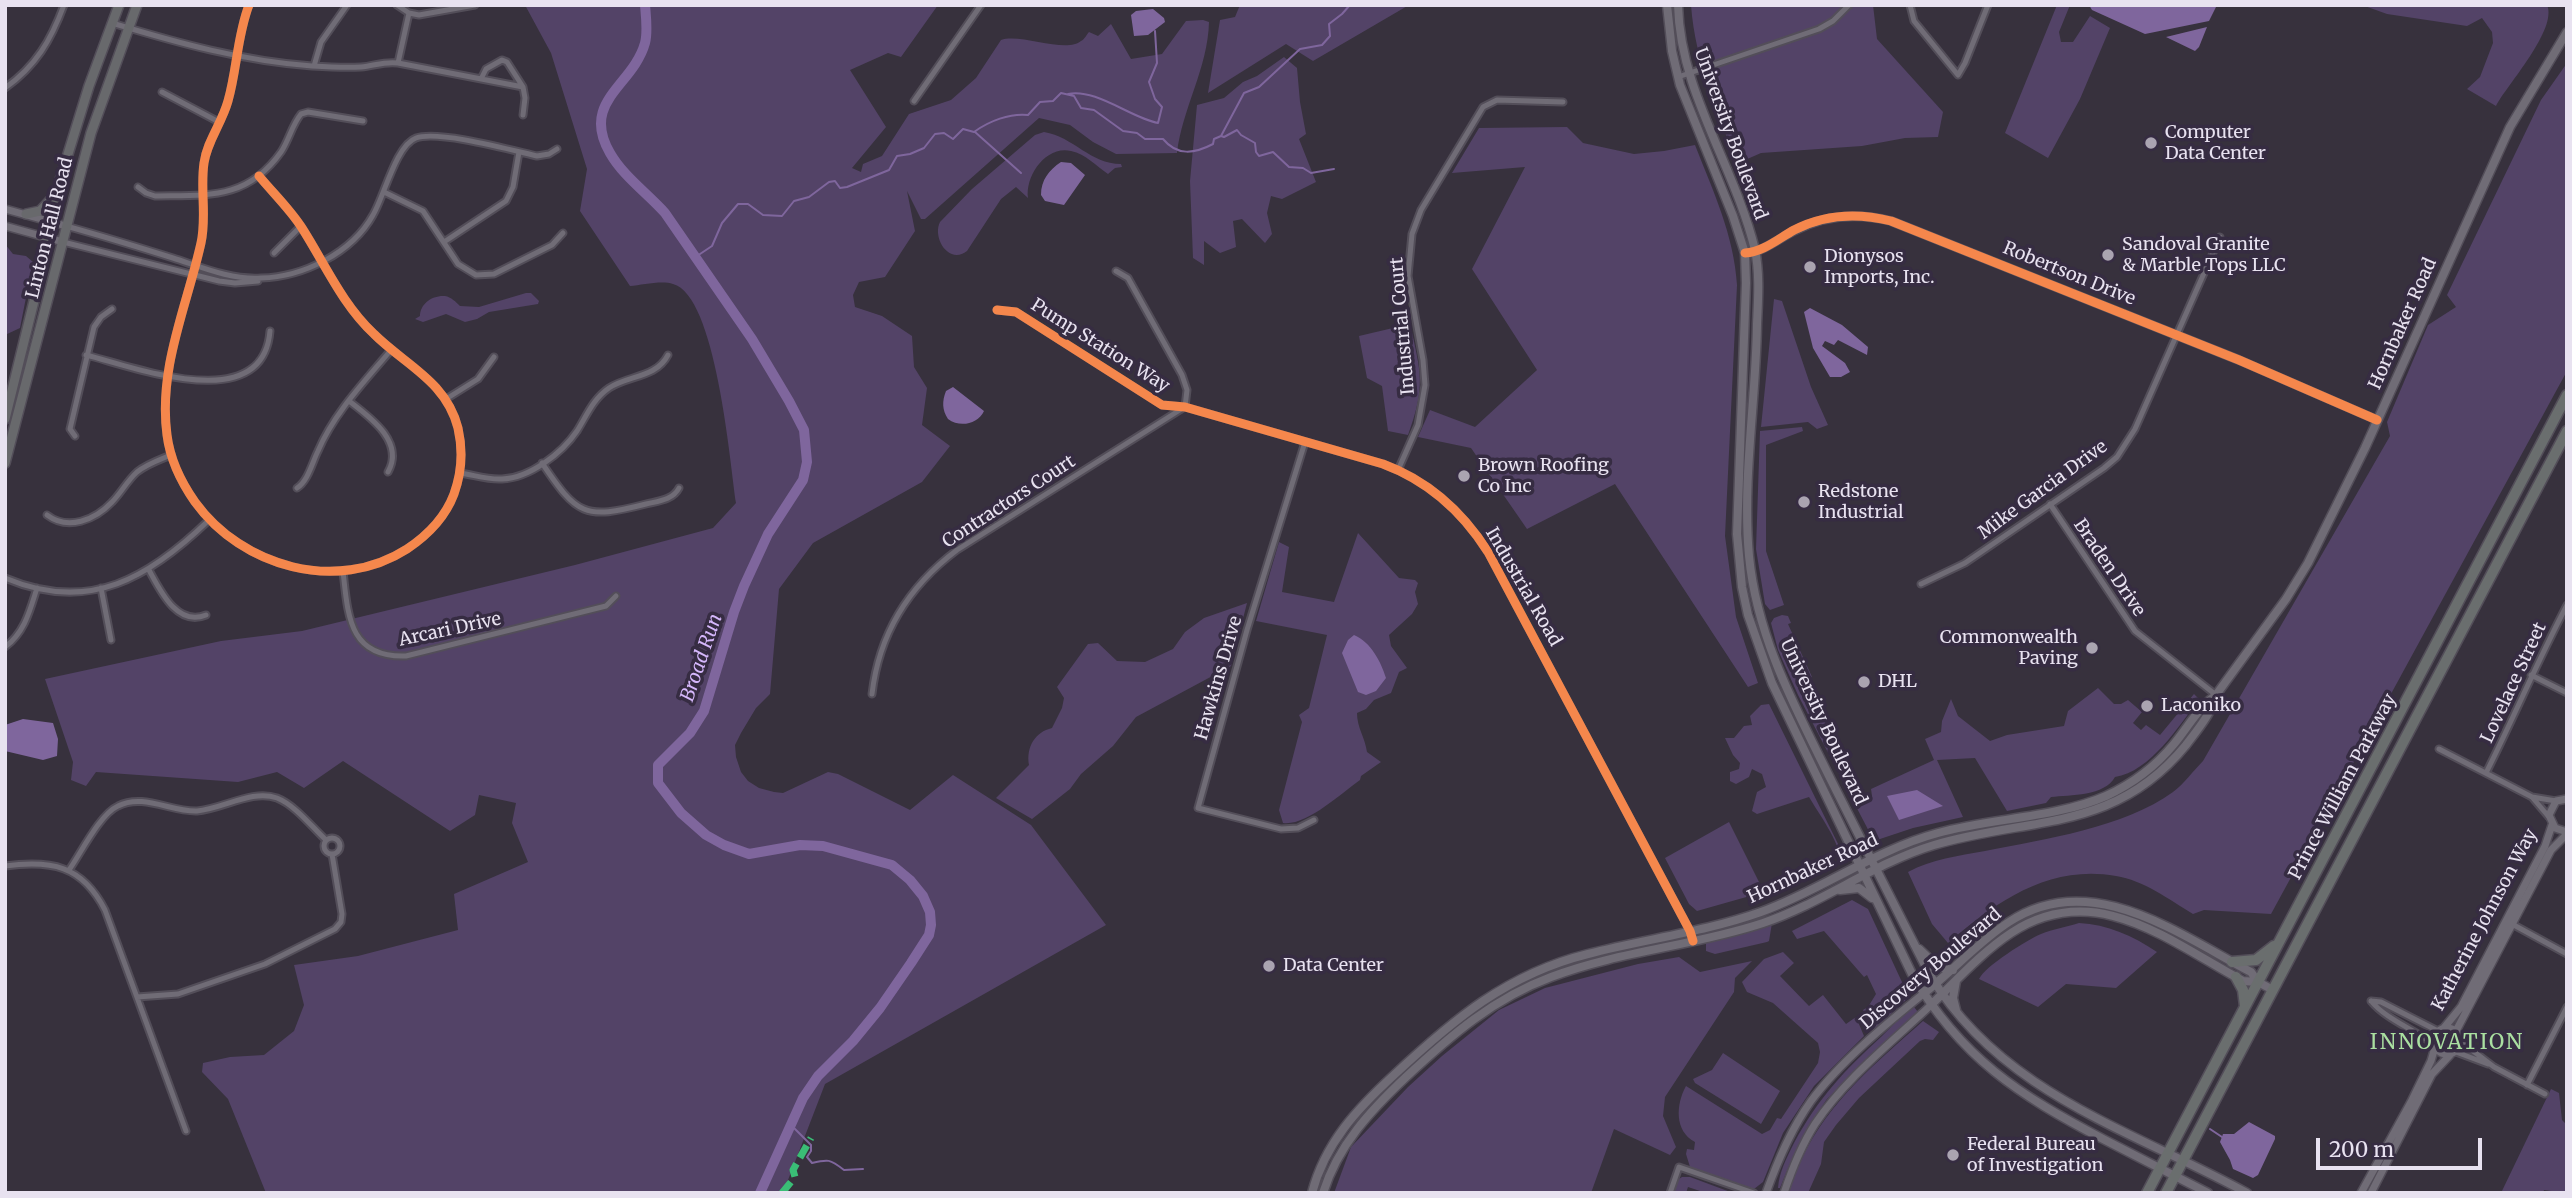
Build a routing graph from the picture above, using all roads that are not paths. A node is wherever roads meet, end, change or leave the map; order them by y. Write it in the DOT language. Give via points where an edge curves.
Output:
graph roads {
  1 [pos="64,5"];
  2 [pos="119,5"];
  3 [pos="137,5"];
  4 [pos="249,5"];
  5 [pos="347,5"];
  6 [pos="397,5"];
  7 [pos="475,5"];
  8 [pos="981,5"];
  9 [pos="1667,5"];
  10 [pos="1678,5"];
  11 [pos="1849,5"];
  12 [pos="1910,5"];
  13 [pos="1988,5"];
  14 [pos="450,8"];
  15 [pos="409,13"];
  16 [pos="112,23"];
  17 [pos="128,28"];
  18 [pos="2567,32"];
  19 [pos="237,55"];
  20 [pos="398,63"];
  21 [pos="314,66"];
  22 [pos="1689,74"];
  23 [pos="1678,77"];
  24 [pos="481,79"];
  25 [pos="523,87"];
  26 [pos="5,88"];
  27 [pos="162,92"];
  28 [pos="914,101"];
  29 [pos="1563,102"];
  30 [pos="523,116"];
  31 [pos="363,121"];
  32 [pos="219,122"];
  33 [pos="557,149"];
  34 [pos="519,152"];
  35 [pos="259,176"];
  36 [pos="138,187"];
  37 [pos="58,191"];
  38 [pos="384,192"];
  39 [pos="202,194"];
  40 [pos="5,209"];
  41 [pos="26,214"];
  42 [pos="51,221"];
  43 [pos="5,226"];
  44 [pos="66,226"];
  45 [pos="301,226"];
  46 [pos="563,233"];
  47 [pos="47,237"];
  48 [pos="2220,237"];
  49 [pos="63,242"];
  50 [pos="444,242"];
  51 [pos="274,253"];
  52 [pos="1745,253"];
  53 [pos="1755,253"];
  54 [pos="320,261"];
  55 [pos="195,265"];
  56 [pos="1116,271"];
  57 [pos="192,275"];
  58 [pos="271,277"];
  59 [pos="112,309"];
  60 [pos="997,310"];
  61 [pos="271,331"];
  62 [pos="2178,336"];
  63 [pos="391,350"];
  64 [pos="86,355"];
  65 [pos="668,355"];
  66 [pos="494,357"];
  67 [pos="167,375"];
  68 [pos="2567,395"];
  69 [pos="446,398"];
  70 [pos="349,401"];
  71 [pos="1185,407"];
  72 [pos="5,419"];
  73 [pos="2377,420"];
  74 [pos="2567,431"];
  75 [pos="75,436"];
  76 [pos="1305,442"];
  77 [pos="172,455"];
  78 [pos="5,463"];
  79 [pos="542,463"];
  80 [pos="1398,470"];
  81 [pos="388,472"];
  82 [pos="460,473"];
  83 [pos="297,488"];
  84 [pos="679,488"];
  85 [pos="2050,504"];
  86 [pos="47,515"];
  87 [pos="209,520"];
  88 [pos="149,570"];
  89 [pos="343,571"];
  90 [pos="5,578"];
  91 [pos="1921,584"];
  92 [pos="37,588"];
  93 [pos="101,588"];
  94 [pos="616,596"];
  95 [pos="2567,605"];
  96 [pos="206,615"];
  97 [pos="111,640"];
  98 [pos="5,647"];
  99 [pos="2531,676"];
  100 [pos="2567,693"];
  101 [pos="872,694"];
  102 [pos="2216,695"];
  103 [pos="2439,749"];
  104 [pos="2486,774"];
  105 [pos="2532,797"];
  106 [pos="2563,799"];
  107 [pos="1314,820"];
  108 [pos="2551,821"];
  109 [pos="2567,833"];
  110 [pos="326,840"];
  111 [pos="332,854"];
  112 [pos="1871,859"];
  113 [pos="1859,865"];
  114 [pos="5,866"];
  115 [pos="1876,869"];
  116 [pos="69,870"];
  117 [pos="1864,875"];
  118 [pos="1833,891"];
  119 [pos="2065,902"];
  120 [pos="1877,903"];
  121 [pos="2066,912"];
  122 [pos="2512,924"];
  123 [pos="1690,930"];
  124 [pos="1693,941"];
  125 [pos="2280,942"];
  126 [pos="1914,945"];
  127 [pos="2567,954"];
  128 [pos="2232,962"];
  129 [pos="1953,970"];
  130 [pos="2236,977"];
  131 [pos="1956,981"];
  132 [pos="2258,982"];
  133 [pos="1935,984"];
  134 [pos="2273,990"];
  135 [pos="1923,993"];
  136 [pos="1942,995"];
  137 [pos="137,996"];
  138 [pos="1931,1005"];
  139 [pos="2245,1006"];
  140 [pos="2567,1007"];
  141 [pos="1958,1016"];
  142 [pos="2440,1030"];
  143 [pos="2456,1031"];
  144 [pos="2460,1041"];
  145 [pos="2434,1046"];
  146 [pos="2453,1053"];
  147 [pos="2494,1067"];
  148 [pos="2527,1085"];
  149 [pos="2545,1094"];
  150 [pos="186,1131"];
  151 [pos="2168,1154"];
  152 [pos="2182,1161"];
  153 [pos="2160,1169"];
  154 [pos="2175,1177"];
  155 [pos="2365,1192"];
  156 [pos="1312,1193"];
  157 [pos="1323,1193"];
  158 [pos="1670,1193"];
  159 [pos="1754,1193"];
  160 [pos="1766,1193"];
  161 [pos="1784,1193"];
  162 [pos="2147,1193"];
  163 [pos="2166,1193"];
  164 [pos="2208,1193"];
  165 [pos="2246,1193"];
  1 -- 26 [label="street" via="43,52"];
  2 -- 16 [label="main road, Linton Hall Road"];
  3 -- 17 [label="main road, Linton Hall Road"];
  4 -- 19 [label="street"];
  5 -- 21 [label="street" via="321,42"];
  6 -- 15 [label="street"];
  7 -- 14 [label="street"];
  8 -- 28 [label="street"];
  9 -- 23 [label="main road, University Boulevard"];
  10 -- 22 [label="main road, University Boulevard" via="1678,35"];
  11 -- 22 [label="street" via="1819,29"];
  12 -- 13 [label="street" via="1914,21 1958,75"];
  14 -- 15 [label="street"];
  15 -- 20 [label="street"];
  16 -- 17 [label="street"];
  16 -- 37 [label="main road, Linton Hall Road"];
  17 -- 19 [label="street"];
  17 -- 44 [label="main road, Linton Hall Road" via="91,133"];
  18 -- 73 [label="main road, Hornbaker Road" via="2510,127"];
  19 -- 21 [label="street"];
  19 -- 32 [label="street"];
  20 -- 21 [label="street"];
  20 -- 24 [label="street"];
  22 -- 23 [label="street"];
  22 -- 53 [label="main road, University Boulevard" via="1739,198"];
  23 -- 52 [label="main road, University Boulevard"];
  24 -- 25 [label="street"];
  24 -- 25 [label="street" via="486,69 502,60"];
  25 -- 30 [label="street"];
  27 -- 32 [label="street"];
  29 -- 80 [label="street, Industrial Court" via="1497,100 1483,107 1415,223 1408,276 1425,373 1424,398 1418,425"];
  31 -- 35 [label="street" via="303,112 283,149"];
  32 -- 39 [label="street" via="204,159"];
  33 -- 34 [label="street" via="543,156"];
  34 -- 38 [label="street" via="417,137 402,149"];
  34 -- 50 [label="street" via="506,201"];
  35 -- 39 [label="street" via="235,190"];
  35 -- 45 [label="street"];
  36 -- 39 [label="street" via="151,195"];
  37 -- 41 [label="main road" via="44,208"];
  37 -- 42 [label="main road, Linton Hall Road"];
  38 -- 50 [label="street" via="423,211"];
  38 -- 54 [label="street" via="374,215 355,239"];
  39 -- 55 [label="street" via="203,229"];
  40 -- 41 [label="street"];
  41 -- 42 [label="street"];
  42 -- 44 [label="street"];
  42 -- 47 [label="main road, Linton Hall Road"];
  43 -- 47 [label="street"];
  44 -- 49 [label="main road, Linton Hall Road"];
  44 -- 55 [label="street"];
  45 -- 51 [label="street"];
  45 -- 54 [label="street"];
  46 -- 50 [label="street" via="552,245 488,275 462,268"];
  47 -- 49 [label="street"];
  47 -- 72 [label="main road, Linton Hall Road"];
  48 -- 62 [label="street, Mike Garcia Drive"];
  49 -- 57 [label="street"];
  49 -- 78 [label="main road, Linton Hall Road"];
  52 -- 53 [label="street, Robertson Drive"];
  52 -- 113 [label="main road, University Boulevard" via="1737,515 1742,587 1772,683"];
  53 -- 62 [label="street, Robertson Drive" via="1820,221 1871,216 2006,265"];
  53 -- 112 [label="main road, University Boulevard" via="1757,348 1747,526 1752,581 1779,672"];
  54 -- 58 [label="street"];
  54 -- 63 [label="street" via="361,322"];
  55 -- 57 [label="street"];
  55 -- 58 [label="street" via="238,277"];
  56 -- 71 [label="street" via="1130,280 1182,375 1187,390"];
  57 -- 58 [label="street" via="234,283"];
  57 -- 67 [label="street"];
  59 -- 64 [label="street" via="97,322"];
  60 -- 71 [label="street, Pump Station Way" via="1016,312 1158,403"];
  61 -- 67 [label="street" via="264,354 237,377 211,382"];
  62 -- 73 [label="street, Robertson Drive"];
  62 -- 85 [label="street, Mike Garcia Drive" via="2126,446 2104,468"];
  63 -- 69 [label="street" via="424,373"];
  63 -- 70 [label="street"];
  64 -- 67 [label="street"];
  64 -- 75 [label="street" via="70,429"];
  65 -- 79 [label="street" via="653,371 601,394 570,440"];
  66 -- 69 [label="street" via="478,379"];
  67 -- 77 [label="street" via="165,416"];
  68 -- 125 [label="highway, Prince William Parkway"];
  69 -- 82 [label="street" via="458,430"];
  70 -- 81 [label="street" via="371,417 387,437 393,459"];
  70 -- 83 [label="street"];
  71 -- 76 [label="street, Industrial Road"];
  71 -- 101 [label="street, Contractors Court" via="934,568 896,615 881,650"];
  73 -- 102 [label="main road, Hornbaker Road" via="2296,584"];
  74 -- 134 [label="highway, Prince William Parkway"];
  76 -- 80 [label="street, Industrial Road"];
  76 -- 107 [label="street, Hawkins Drive" via="1198,808 1281,829 1292,830"];
  77 -- 86 [label="street" via="138,471 114,500 89,518 66,524"];
  77 -- 87 [label="street" via="183,483"];
  79 -- 82 [label="street" via="510,478"];
  79 -- 84 [label="street" via="564,495 589,512 614,512 672,497"];
  80 -- 123 [label="street, Industrial Road" via="1451,505 1488,552"];
  82 -- 89 [label="street" via="447,509 427,533 390,558"];
  85 -- 91 [label="street, Mike Garcia Drive" via="1965,564"];
  85 -- 102 [label="street, Braden Drive" via="2135,631"];
  87 -- 88 [label="street"];
  87 -- 89 [label="street" via="237,543 273,561"];
  88 -- 93 [label="street"];
  88 -- 96 [label="street" via="179,612 190,618"];
  89 -- 94 [label="street, Arcari Drive" via="351,626 367,647 393,656 606,606"];
  90 -- 92 [label="street"];
  92 -- 93 [label="street"];
  92 -- 98 [label="street" via="24,624"];
  93 -- 97 [label="street"];
  95 -- 99 [label="street, Lovelace Street"];
  99 -- 100 [label="street"];
  99 -- 104 [label="street, Lovelace Street"];
  102 -- 112 [label="main road, Hornbaker Road" via="2155,764 2108,794 2069,807 1944,831"];
  102 -- 115 [label="main road, Hornbaker Road" via="2213,708 2165,768 2111,804 2077,816 1920,849"];
  103 -- 104 [label="street"];
  104 -- 105 [label="street"];
  105 -- 106 [label="street"];
  105 -- 108 [label="street"];
  106 -- 108 [label="street, Katherine Johnson Way" via="2550,810"];
  108 -- 109 [label="street"];
  108 -- 142 [label="street, Katherine Johnson Way" via="2545,846 2479,973 2460,1007"];
  109 -- 122 [label="street, Katherine Johnson Way" via="2551,850"];
  110 -- 111 [label="street" via="324,849"];
  110 -- 111 [label="street" via="333,838 339,843"];
  110 -- 116 [label="street" via="288,805 271,797 195,811 134,801 108,813"];
  111 -- 137 [label="street" via="342,918 335,929 253,968 178,994"];
  112 -- 113 [label="main road, Hornbaker Road"];
  112 -- 115 [label="main road, University Boulevard"];
  113 -- 117 [label="main road, University Boulevard"];
  113 -- 123 [label="main road, Hornbaker Road" via="1786,902 1741,919"];
  114 -- 116 [label="street" via="41,864"];
  115 -- 117 [label="main road, Hornbaker Road"];
  115 -- 126 [label="main road, University Boulevard"];
  116 -- 137 [label="street" via="87,883 101,902"];
  117 -- 118 [label="main road, Hornbaker Road"];
  117 -- 120 [label="main road, University Boulevard"];
  118 -- 120 [label="main road" via="1860,889"];
  118 -- 124 [label="main road, Hornbaker Road" via="1765,922"];
  119 -- 121 [label="main road"];
  119 -- 128 [label="main road, Discovery Boulevard" via="2091,901 2131,910"];
  119 -- 129 [label="main road, Discovery Boulevard" via="2012,919"];
  120 -- 135 [label="main road, University Boulevard"];
  121 -- 130 [label="main road, Discovery Boulevard" via="2124,918"];
  121 -- 131 [label="main road, Discovery Boulevard" via="2021,927"];
  122 -- 127 [label="street"];
  122 -- 143 [label="street, Katherine Johnson Way"];
  123 -- 124 [label="street, Industrial Road"];
  123 -- 156 [label="main road, Hornbaker Road" via="1561,961 1472,1006 1350,1119 1328,1150"];
  124 -- 157 [label="main road, Hornbaker Road" via="1573,969 1485,1010 1436,1049 1358,1126 1332,1167"];
  125 -- 128 [label="highway" via="2259,958"];
  125 -- 132 [label="highway, Prince William Parkway"];
  126 -- 129 [label="main road" via="1938,967"];
  126 -- 133 [label="main road, University Boulevard"];
  128 -- 132 [label="main road, Discovery Boulevard" via="2251,972"];
  129 -- 133 [label="main road, Discovery Boulevard"];
  130 -- 132 [label="main road, Discovery Boulevard"];
  130 -- 139 [label="highway"];
  131 -- 136 [label="main road, Discovery Boulevard"];
  131 -- 141 [label="main road" via="1953,998"];
  132 -- 134 [label="main road, Discovery Boulevard"];
  132 -- 139 [label="highway, Prince William Parkway"];
  133 -- 135 [label="main road, Discovery Boulevard"];
  133 -- 136 [label="main road, University Boulevard"];
  134 -- 152 [label="highway, Prince William Parkway"];
  135 -- 138 [label="main road, University Boulevard"];
  135 -- 160 [label="street, Discovery Boulevard" via="1811,1101 1784,1147"];
  136 -- 138 [label="main road, Discovery Boulevard"];
  136 -- 141 [label="main road, University Boulevard"];
  137 -- 150 [label="street"];
  138 -- 153 [label="main road, University Boulevard" via="1959,1040 2001,1079 2048,1110"];
  138 -- 161 [label="street, Discovery Boulevard" via="1824,1112 1801,1150"];
  139 -- 151 [label="highway, Prince William Parkway"];
  140 -- 148 [label="street"];
  141 -- 151 [label="main road, University Boulevard" via="1993,1052 2052,1095"];
  142 -- 143 [label="street"];
  142 -- 145 [label="street"];
  142 -- 145 [label="street" via="2371,1001"];
  143 -- 144 [label="street"];
  144 -- 146 [label="street"];
  144 -- 147 [label="street"];
  145 -- 146 [label="street" via="2441,1053"];
  145 -- 155 [label="street" via="2431,1061"];
  146 -- 147 [label="street"];
  146 -- 155 [label="street" via="2432,1074"];
  147 -- 148 [label="street"];
  148 -- 149 [label="street"];
  151 -- 152 [label="main road, University Boulevard"];
  151 -- 153 [label="highway, Prince William Parkway"];
  152 -- 154 [label="highway, Prince William Parkway"];
  152 -- 165 [label="main road, University Boulevard"];
  153 -- 154 [label="main road, University Boulevard"];
  153 -- 162 [label="highway, Prince William Parkway"];
  154 -- 163 [label="highway, Prince William Parkway"];
  154 -- 164 [label="main road, University Boulevard"];
  158 -- 159 [label="street" via="1679,1167"];
}
